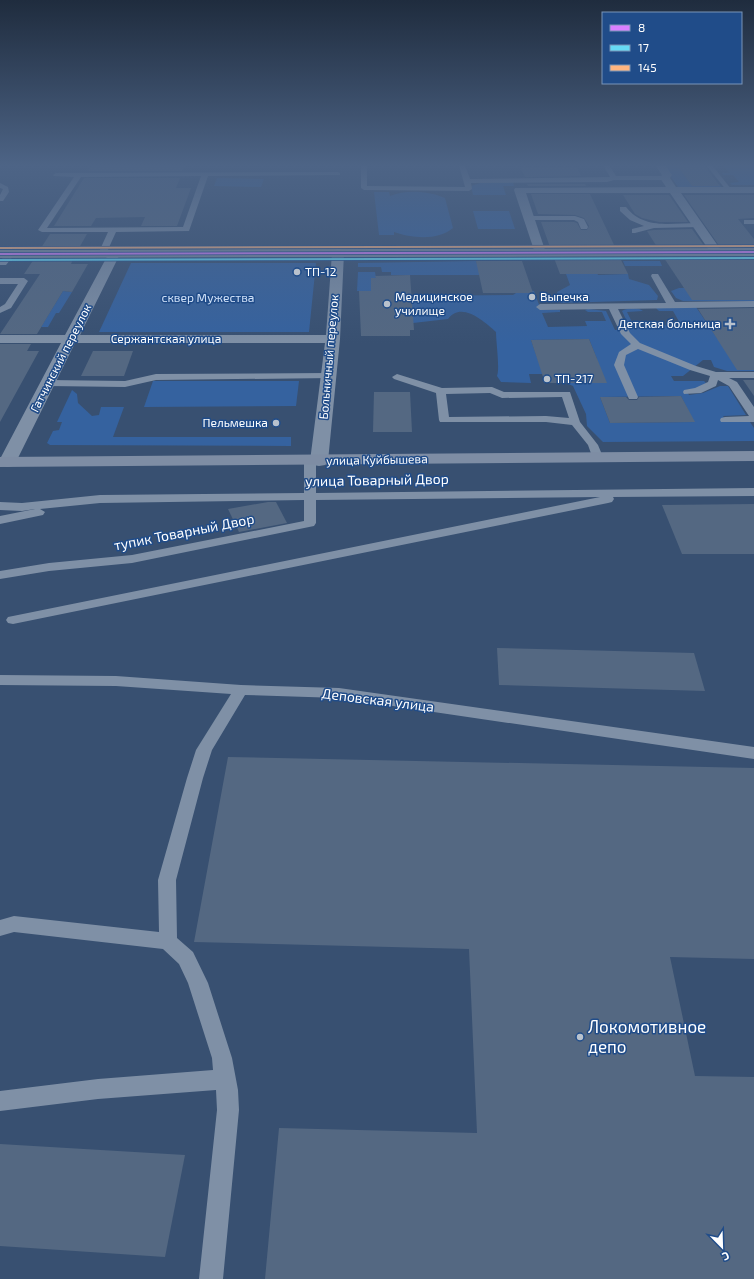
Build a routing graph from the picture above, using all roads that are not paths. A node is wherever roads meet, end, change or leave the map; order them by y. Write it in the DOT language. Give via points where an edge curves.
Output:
graph roads {
  1 [pos="46,225"];
  2 [pos="188,225"];
  3 [pos="530,225"];
  4 [pos="643,225"];
  5 [pos="698,225"];
  6 [pos="654,226"];
  7 [pos="113,230"];
  8 [pos="635,231"];
  9 [pos="717,252"];
  10 [pos="754,252"];
  11 [pos="540,253"];
  12 [pos="108,254"];
  13 [pos="338,254"];
  14 [pos="5,257"];
  15 [pos="655,276"];
  16 [pos="0,281"];
  17 [pos="754,304"];
  18 [pos="672,305"];
  19 [pos="612,306"];
  20 [pos="540,307"];
  21 [pos="0,310"];
  22 [pos="0,339"];
  23 [pos="71,339"];
  24 [pos="333,339"];
  25 [pos="637,345"];
  26 [pos="715,375"];
  27 [pos="754,375"];
  28 [pos="329,376"];
  29 [pos="397,378"];
  30 [pos="48,383"];
  31 [pos="441,391"];
  32 [pos="688,392"];
  33 [pos="633,397"];
  34 [pos="754,415"];
  35 [pos="754,419"];
  36 [pos="725,420"];
  37 [pos="575,422"];
  38 [pos="754,456"];
  39 [pos="597,457"];
  40 [pos="315,461"];
  41 [pos="4,462"];
  42 [pos="640,492"];
  43 [pos="754,492"];
  44 [pos="311,496"];
  45 [pos="100,499"];
  46 [pos="0,506"];
  47 [pos="0,520"];
  48 [pos="0,575"];
  49 [pos="13,620"];
  50 [pos="0,680"];
  51 [pos="241,690"];
  52 [pos="754,752"];
  53 [pos="0,928"];
  54 [pos="168,941"];
  55 [pos="225,1079"];
  56 [pos="0,1100"];
  57 [pos="211,1279"];
  1 -- 7 [label="lane" via="42,230"];
  2 -- 7 [label="lane" via="186,229"];
  3 -- 11 [label="street"];
  4 -- 6 [label="lane"];
  5 -- 6 [label="lane"];
  5 -- 9 [label="street"];
  6 -- 8 [label="lane"];
  7 -- 12 [label="lane"];
  9 -- 10 [label="main road"];
  9 -- 11 [label="main road"];
  11 -- 13 [label="main road"];
  12 -- 13 [label="main road"];
  12 -- 14 [label="main road"];
  12 -- 23 [label="street, Гатчинский переулок"];
  13 -- 24 [label="street, Больничный переулок"];
  15 -- 18 [label="lane"];
  16 -- 21 [label="lane" via="24,281 8,306"];
  17 -- 18 [label="lane"];
  18 -- 19 [label="lane"];
  19 -- 20 [label="lane"];
  19 -- 25 [label="lane" via="626,334"];
  22 -- 23 [label="street, Сержантская улица"];
  23 -- 24 [label="street, Сержантская улица"];
  23 -- 30 [label="street, Гатчинский переулок"];
  24 -- 28 [label="street, Больничный переулок"];
  25 -- 26 [label="lane"];
  25 -- 33 [label="lane" via="622,354 619,365"];
  26 -- 27 [label="lane"];
  26 -- 32 [label="lane" via="712,384"];
  26 -- 34 [label="lane" via="733,384"];
  28 -- 30 [label="lane" via="156,377 125,384"];
  28 -- 40 [label="street, Больничный переулок"];
  29 -- 31 [label="lane"];
  30 -- 41 [label="street, Гатчинский переулок"];
  31 -- 37 [label="lane" via="492,390 502,395 566,394"];
  31 -- 37 [label="lane" via="444,420"];
  35 -- 36 [label="lane"];
  37 -- 39 [label="lane" via="593,445"];
  38 -- 39 [label="main road, улица Куйбышева"];
  39 -- 40 [label="main road, улица Куйбышева"];
  40 -- 41 [label="main road, улица Куйбышева"];
  40 -- 44 [label="lane, тупик Товарный Двор"];
  42 -- 43 [label="lane, улица Товарный Двор"];
  42 -- 44 [label="lane, улица Товарный Двор"];
  42 -- 49 [label="lane"];
  44 -- 45 [label="lane, улица Товарный Двор"];
  44 -- 48 [label="lane, тупик Товарный Двор" via="310,523 132,559 49,567"];
  45 -- 46 [label="lane, улица Товарный Двор"];
  45 -- 47 [label="lane"];
  50 -- 51 [label="lane, Деповская улица" via="116,681"];
  51 -- 52 [label="lane, Деповская улица" via="339,693"];
  51 -- 54 [label="lane" via="204,750 195,778 167,880"];
  53 -- 54 [label="lane" via="14,924"];
  54 -- 55 [label="lane" via="186,958 198,983 222,1058"];
  55 -- 56 [label="lane"];
  55 -- 57 [label="lane" via="228,1110"];
}
